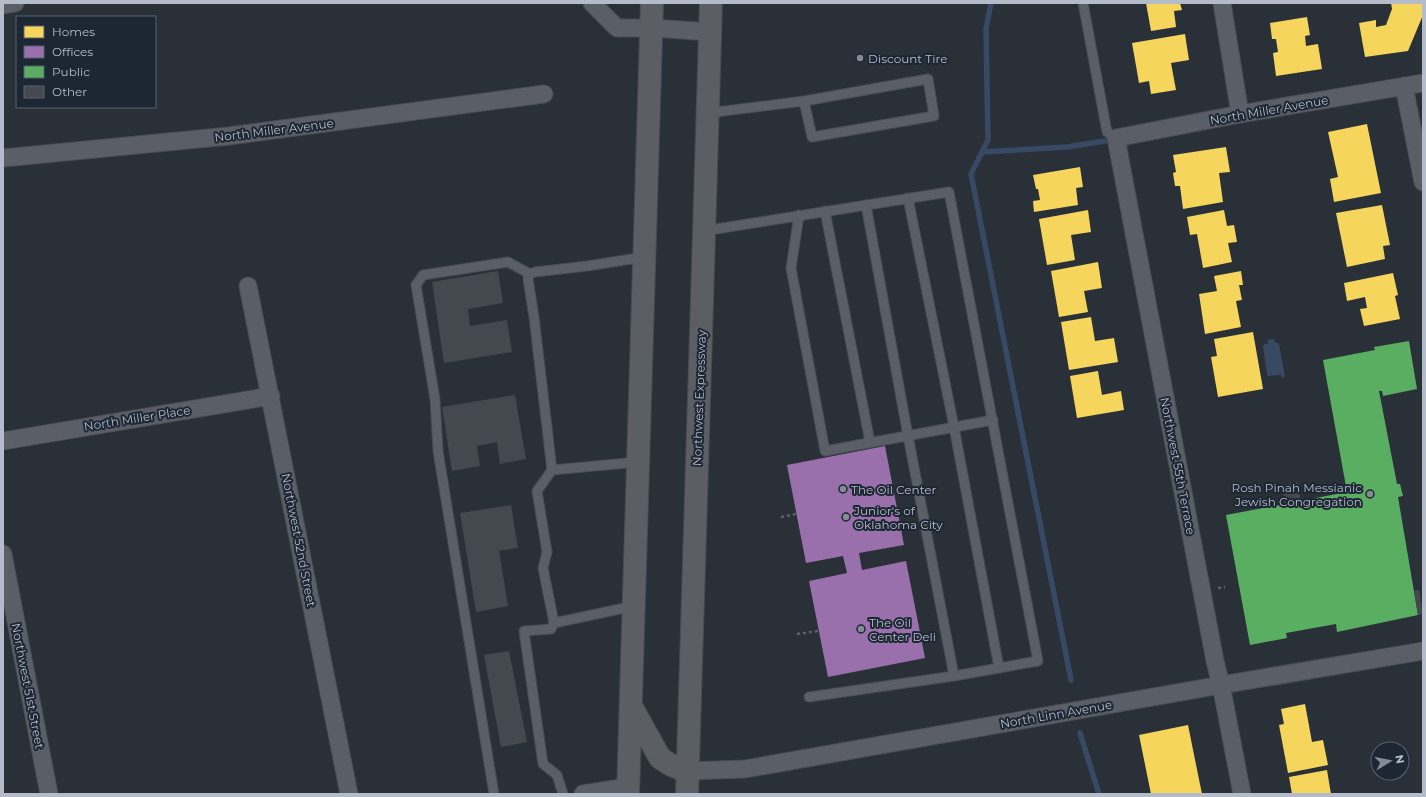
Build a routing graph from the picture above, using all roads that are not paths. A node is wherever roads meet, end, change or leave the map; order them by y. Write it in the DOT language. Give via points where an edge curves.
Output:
graph roads {
  1 [pos="15,3"];
  2 [pos="592,3"];
  3 [pos="652,3"];
  4 [pos="711,3"];
  5 [pos="1083,3"];
  6 [pos="1222,3"];
  7 [pos="3,5"];
  8 [pos="652,28"];
  9 [pos="711,32"];
  10 [pos="1423,83"];
  11 [pos="1404,86"];
  12 [pos="544,94"];
  13 [pos="804,101"];
  14 [pos="708,113"];
  15 [pos="1240,114"];
  16 [pos="1116,138"];
  17 [pos="3,158"];
  18 [pos="1423,182"];
  19 [pos="908,198"];
  20 [pos="866,205"];
  21 [pos="825,211"];
  22 [pos="799,215"];
  23 [pos="703,231"];
  24 [pos="644,257"];
  25 [pos="530,274"];
  26 [pos="248,286"];
  27 [pos="271,396"];
  28 [pos="993,420"];
  29 [pos="954,427"];
  30 [pos="908,436"];
  31 [pos="3,440"];
  32 [pos="870,442"];
  33 [pos="638,462"];
  34 [pos="552,470"];
  35 [pos="3,554"];
  36 [pos="634,606"];
  37 [pos="554,623"];
  38 [pos="1423,651"];
  39 [pos="999,668"];
  40 [pos="954,676"];
  41 [pos="1221,685"];
  42 [pos="809,697"];
  43 [pos="630,705"];
  44 [pos="688,771"];
  45 [pos="628,790"];
  46 [pos="49,794"];
  47 [pos="349,794"];
  48 [pos="494,794"];
  49 [pos="563,794"];
  50 [pos="583,794"];
  51 [pos="687,794"];
  52 [pos="1242,794"];
  1 -- 7 [label="street"];
  2 -- 8 [label="street" via="617,28"];
  3 -- 8 [label="highway"];
  4 -- 9 [label="highway, Northwest Expressway"];
  5 -- 16 [label="lane" via="1107,132"];
  6 -- 15 [label="street"];
  8 -- 9 [label="street"];
  8 -- 24 [label="highway"];
  9 -- 14 [label="highway, Northwest Expressway"];
  10 -- 11 [label="street, North Miller Avenue"];
  11 -- 15 [label="street, North Miller Avenue"];
  11 -- 18 [label="street"];
  12 -- 17 [label="street, North Miller Avenue" via="229,136"];
  13 -- 13 [label="lane" via="928,79 934,116 812,137"];
  13 -- 14 [label="lane"];
  14 -- 23 [label="highway, Northwest Expressway"];
  15 -- 16 [label="street, North Miller Avenue"];
  16 -- 41 [label="street, Northwest 55th Terrace"];
  19 -- 20 [label="lane"];
  19 -- 28 [label="lane" via="950,192"];
  19 -- 29 [label="lane"];
  20 -- 21 [label="lane"];
  20 -- 30 [label="lane"];
  21 -- 22 [label="lane"];
  21 -- 32 [label="lane"];
  22 -- 23 [label="lane"];
  22 -- 32 [label="lane" via="791,268 825,451"];
  23 -- 44 [label="highway, Northwest Expressway"];
  24 -- 25 [label="lane"];
  24 -- 33 [label="highway"];
  25 -- 34 [label="lane" via="528,280"];
  25 -- 48 [label="lane" via="508,262 423,275 416,285 434,399 438,451"];
  26 -- 27 [label="street, Northwest 52nd Street"];
  27 -- 31 [label="street, North Miller Place"];
  27 -- 47 [label="street, Northwest 52nd Street"];
  28 -- 29 [label="lane"];
  28 -- 39 [label="lane" via="1038,661"];
  29 -- 30 [label="lane"];
  29 -- 39 [label="lane"];
  30 -- 32 [label="lane"];
  30 -- 40 [label="lane"];
  33 -- 34 [label="lane"];
  33 -- 36 [label="highway"];
  34 -- 37 [label="lane" via="537,490 547,552 544,568"];
  35 -- 46 [label="street, Northwest 51st Street"];
  36 -- 37 [label="lane"];
  36 -- 43 [label="highway"];
  37 -- 49 [label="lane" via="551,629 524,631 543,764 557,775"];
  38 -- 41 [label="street, North Linn Avenue"];
  39 -- 40 [label="lane"];
  40 -- 42 [label="lane"];
  41 -- 44 [label="street, North Linn Avenue" via="745,769"];
  41 -- 52 [label="street, Northwest 55th Terrace"];
  43 -- 44 [label="highway" via="660,758"];
  43 -- 45 [label="highway"];
  44 -- 51 [label="highway, Northwest Expressway"];
  45 -- 50 [label="street"];
}
